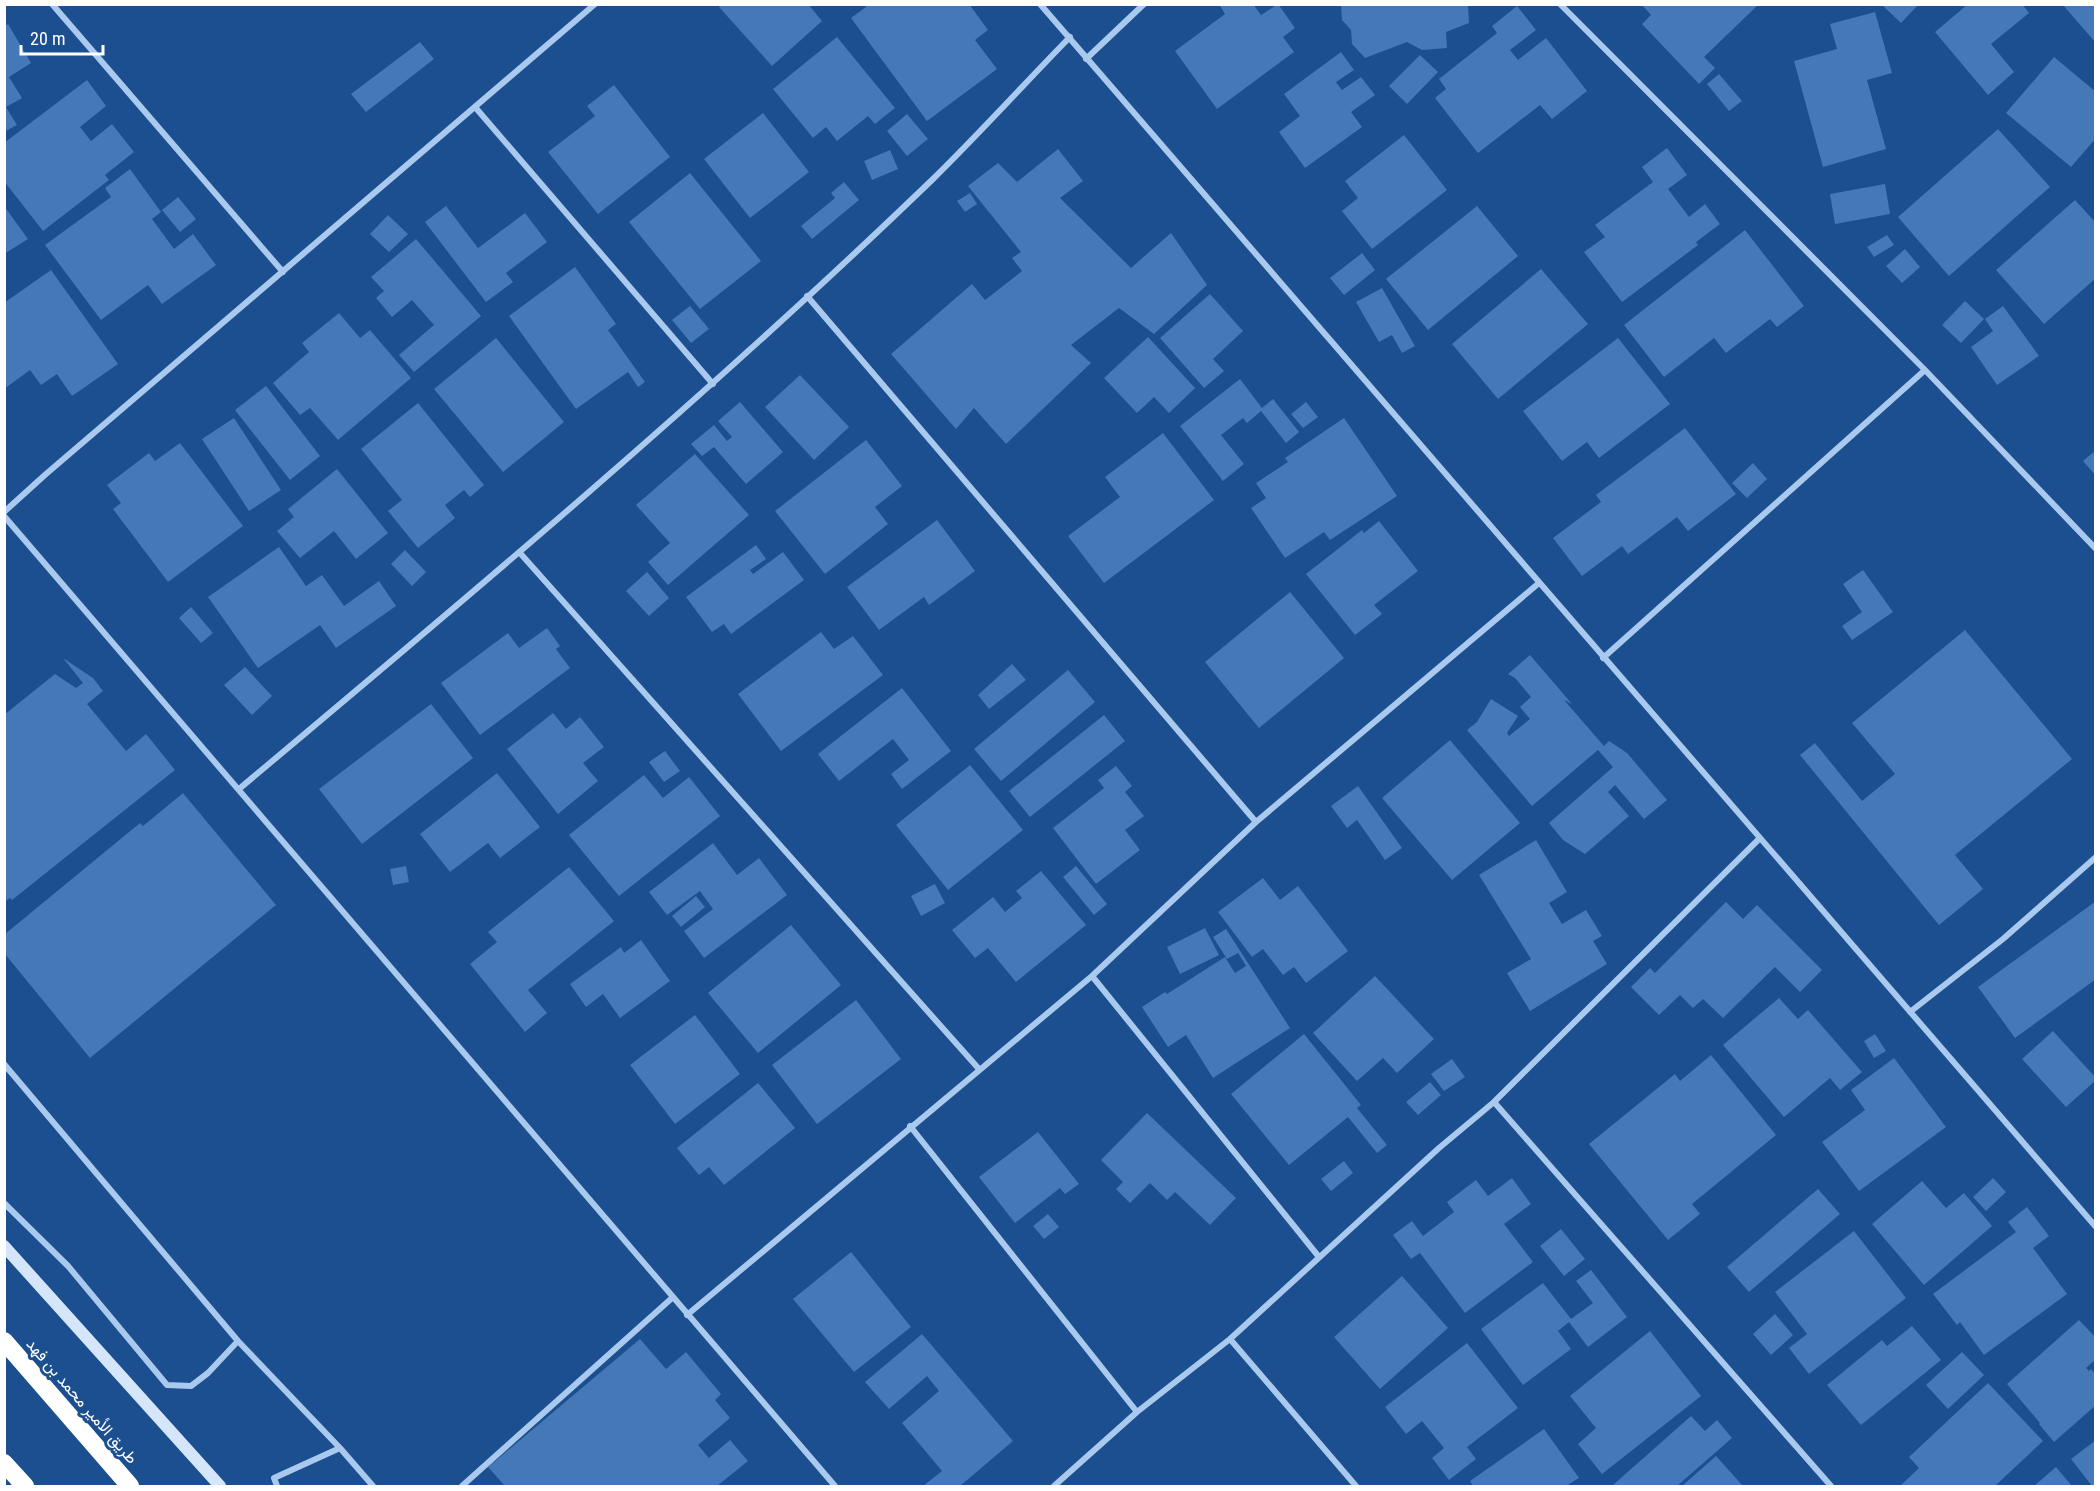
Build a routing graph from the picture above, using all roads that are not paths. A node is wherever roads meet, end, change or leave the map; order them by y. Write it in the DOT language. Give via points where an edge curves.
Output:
graph roads {
  1 [pos="52,4"];
  2 [pos="595,4"];
  3 [pos="1040,4"];
  4 [pos="1144,4"];
  5 [pos="1560,4"];
  6 [pos="1070,37"];
  7 [pos="1086,59"];
  8 [pos="475,107"];
  9 [pos="283,272"];
  10 [pos="807,296"];
  11 [pos="1924,370"];
  12 [pos="713,384"];
  13 [pos="4,514"];
  14 [pos="2096,549"];
  15 [pos="520,553"];
  16 [pos="1539,583"];
  17 [pos="1603,658"];
  18 [pos="239,789"];
  19 [pos="1256,822"];
  20 [pos="1760,838"];
  21 [pos="2096,857"];
  22 [pos="1092,976"];
  23 [pos="1910,1012"];
  24 [pos="4,1064"];
  25 [pos="979,1069"];
  26 [pos="1494,1102"];
  27 [pos="910,1126"];
  28 [pos="4,1203"];
  29 [pos="2096,1227"];
  30 [pos="4,1246"];
  31 [pos="1319,1257"];
  32 [pos="672,1298"];
  33 [pos="687,1315"];
  34 [pos="1230,1339"];
  35 [pos="4,1341"];
  36 [pos="238,1341"];
  37 [pos="1137,1412"];
  38 [pos="340,1448"];
  39 [pos="4,1463"];
  40 [pos="24,1486"];
  41 [pos="130,1486"];
  42 [pos="220,1486"];
  43 [pos="277,1486"];
  44 [pos="373,1486"];
  45 [pos="462,1486"];
  46 [pos="835,1486"];
  47 [pos="1054,1486"];
  48 [pos="1356,1486"];
  49 [pos="1831,1486"];
  1 -- 9 [label="street"];
  2 -- 8 [label="street"];
  3 -- 6 [label="street"];
  4 -- 7 [label="street"];
  5 -- 11 [label="street"];
  6 -- 7 [label="street"];
  6 -- 10 [label="street" via="934,178"];
  7 -- 16 [label="street"];
  8 -- 9 [label="street"];
  8 -- 12 [label="street"];
  9 -- 13 [label="street"];
  10 -- 12 [label="street"];
  10 -- 19 [label="street"];
  11 -- 14 [label="street"];
  11 -- 17 [label="street"];
  12 -- 15 [label="street"];
  13 -- 18 [label="street"];
  15 -- 18 [label="street"];
  15 -- 25 [label="street"];
  16 -- 17 [label="street"];
  16 -- 19 [label="street"];
  17 -- 20 [label="street"];
  18 -- 32 [label="street"];
  19 -- 22 [label="street"];
  20 -- 23 [label="street"];
  20 -- 26 [label="street"];
  21 -- 23 [label="street"];
  22 -- 25 [label="street"];
  22 -- 31 [label="street"];
  23 -- 29 [label="street"];
  24 -- 36 [label="street"];
  25 -- 27 [label="street"];
  26 -- 31 [label="street"];
  26 -- 49 [label="street"];
  27 -- 33 [label="street"];
  27 -- 37 [label="street"];
  28 -- 36 [label="street" via="68,1266 167,1385 191,1386"];
  30 -- 42 [label="main road"];
  31 -- 34 [label="street"];
  32 -- 33 [label="street"];
  32 -- 45 [label="street"];
  33 -- 46 [label="street"];
  34 -- 37 [label="street"];
  34 -- 48 [label="street"];
  35 -- 41 [label="highway, طريق الأمير محمد بن فهد"];
  36 -- 38 [label="street"];
  37 -- 47 [label="street"];
  38 -- 43 [label="street" via="274,1478"];
  38 -- 44 [label="street"];
  39 -- 40 [label="highway"];
}
